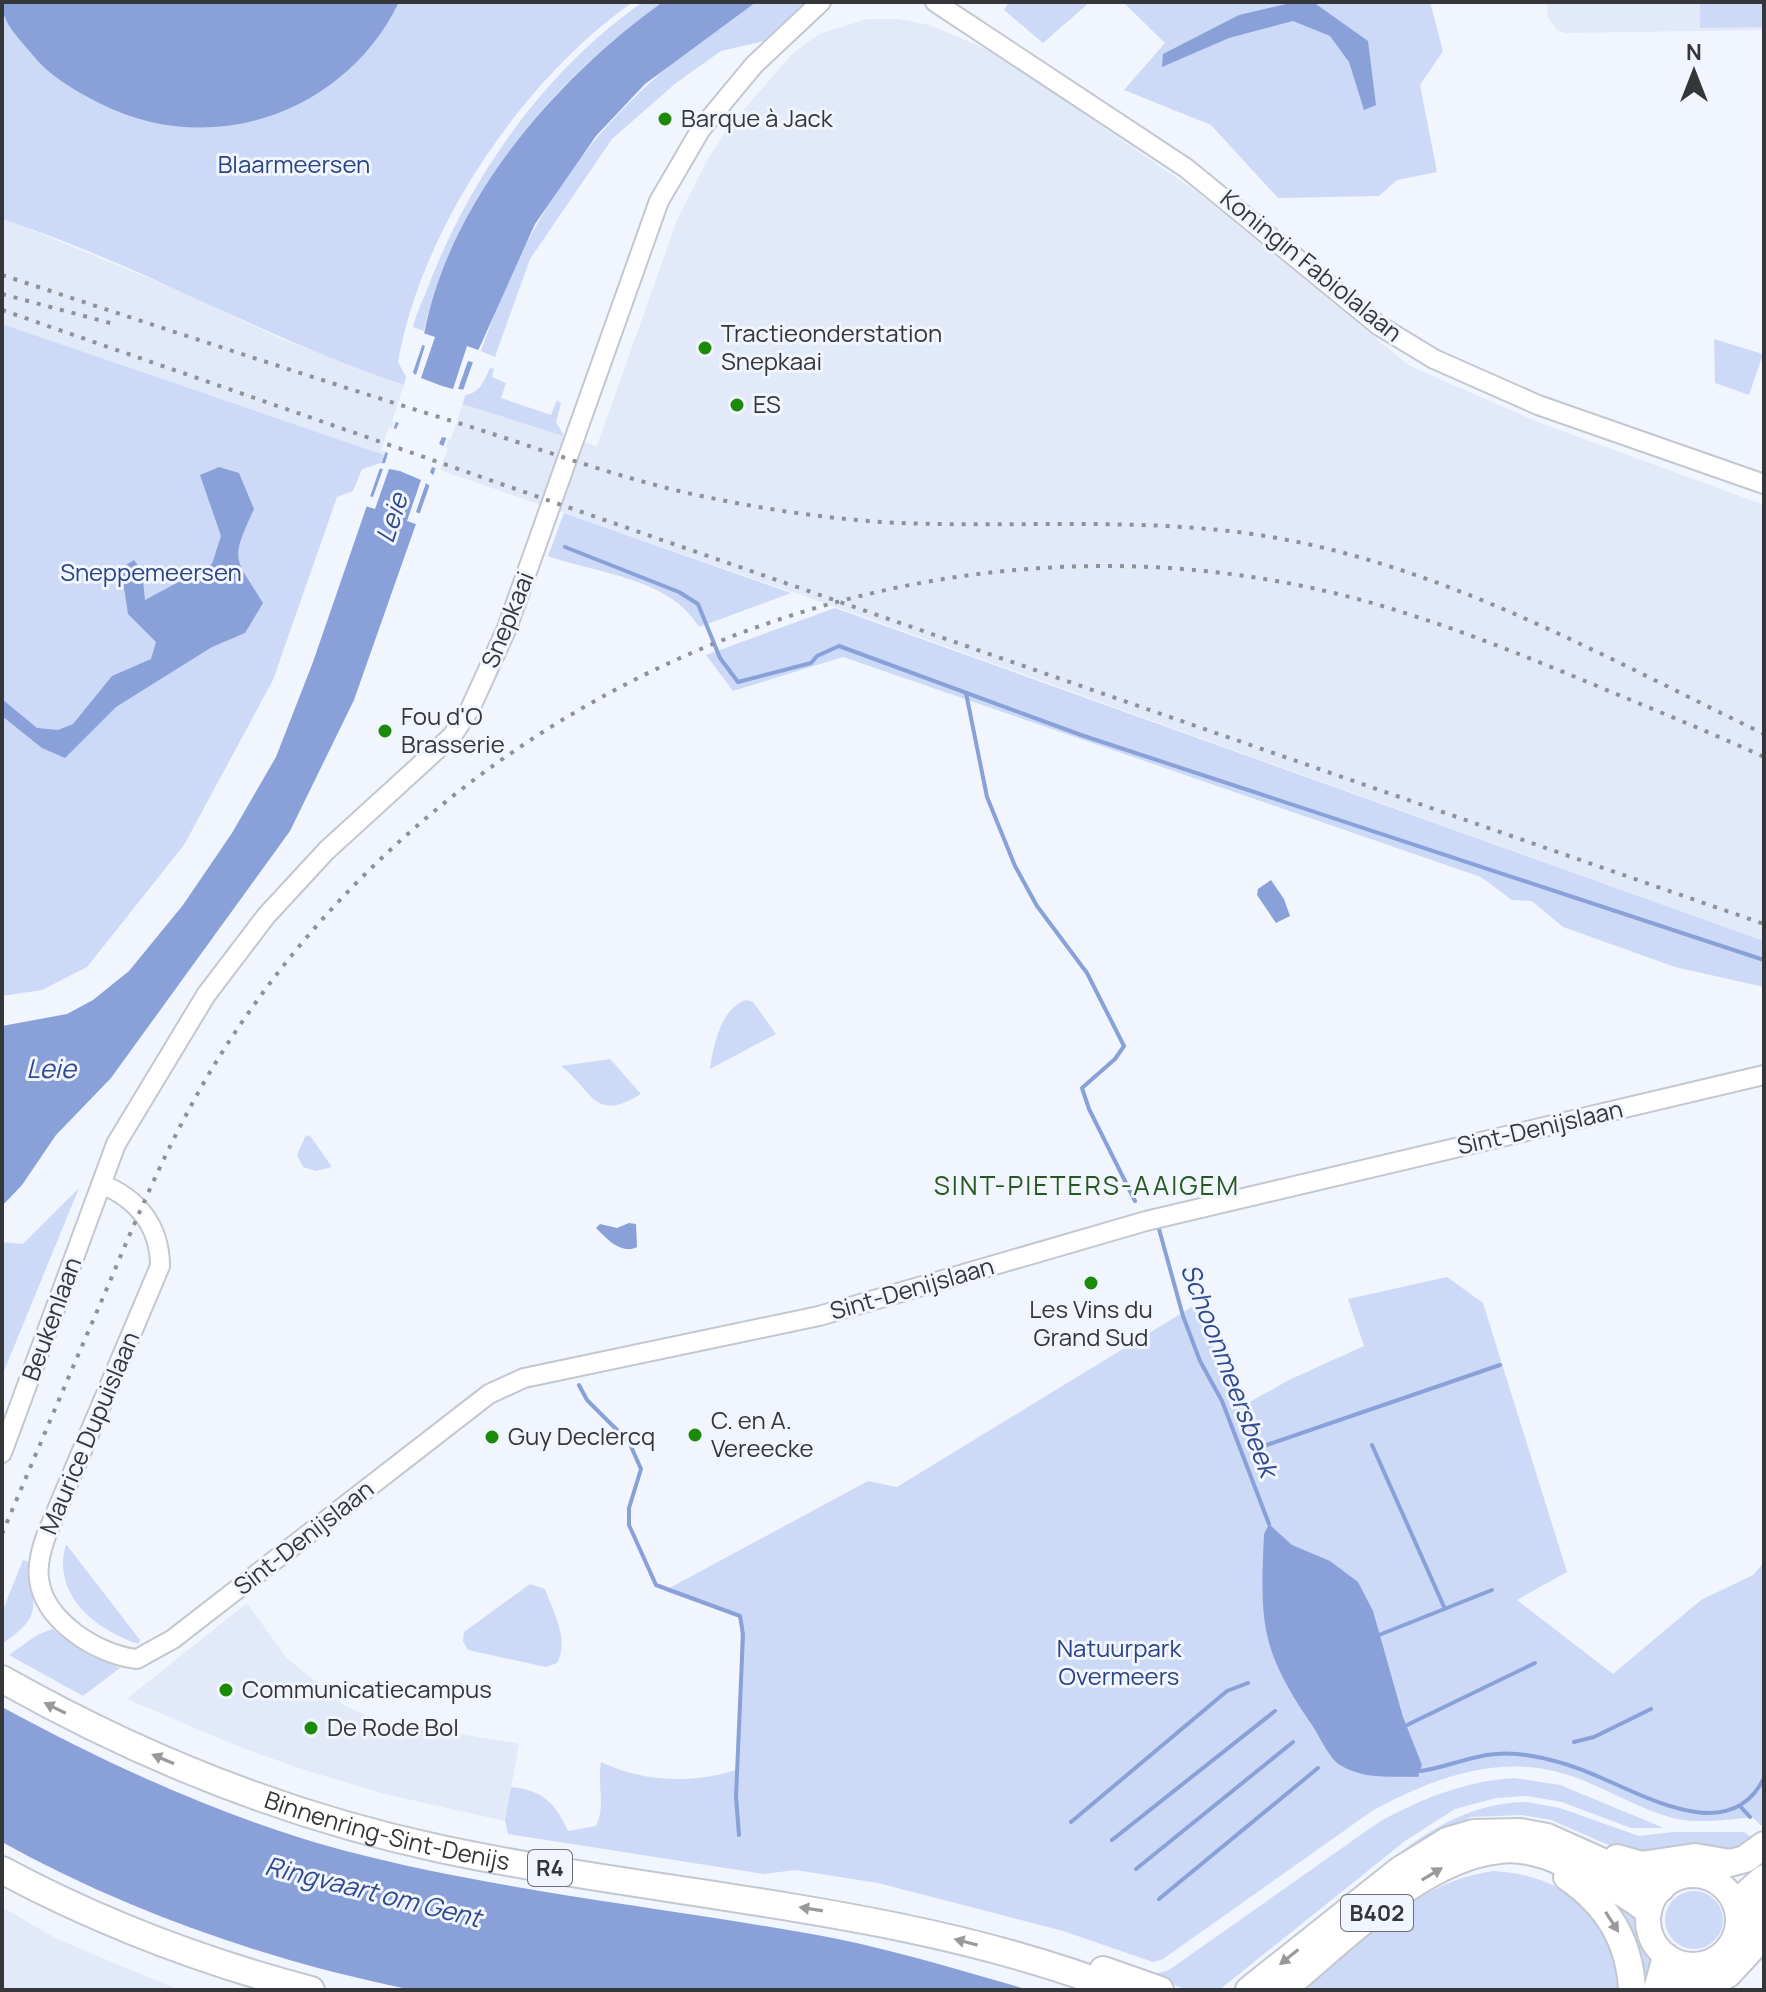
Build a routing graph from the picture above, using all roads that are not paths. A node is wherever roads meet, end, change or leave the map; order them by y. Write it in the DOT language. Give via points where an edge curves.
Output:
graph roads {
  1 [pos="821,2"];
  2 [pos="935,2"];
  3 [pos="1764,484"];
  4 [pos="1764,1075"];
  5 [pos="101,1184"];
  6 [pos="2,1453"];
  7 [pos="137,1659"];
  8 [pos="2,1679"];
  9 [pos="1764,1845"];
  10 [pos="1583,1851"];
  11 [pos="1483,1855"];
  12 [pos="1764,1857"];
  13 [pos="2,1870"];
  14 [pos="1764,1877"];
  15 [pos="1714,1879"];
  16 [pos="2,1885"];
  17 [pos="1661,1888"];
  18 [pos="1764,1893"];
  19 [pos="1737,1907"];
  20 [pos="1648,1911"];
  21 [pos="1666,1957"];
  22 [pos="1041,1963"];
  23 [pos="1694,1978"];
  24 [pos="1251,1989"];
  25 [pos="249,1990"];
  26 [pos="311,1990"];
  27 [pos="1121,1990"];
  28 [pos="1160,1990"];
  29 [pos="1282,1990"];
  30 [pos="1632,1990"];
  31 [pos="1657,1990"];
  32 [pos="1677,1990"];
  1 -- 5 [label="street, Snepkaai" via="754,65 701,129 659,201 512,613 470,709 452,736 327,850 266,916 183,1031 116,1144"];
  2 -- 3 [label="street, Koningin Fabiolalaan" via="1186,168 1378,325 1434,359 1538,405"];
  4 -- 7 [label="street, Sint-Denijslaan" via="1146,1221 819,1316 524,1378 489,1394 173,1639"];
  5 -- 6 [label="street, Beukenlaan"];
  5 -- 7 [label="street, Maurice Dupuislaan" via="125,1194 147,1220 160,1266 46,1536 38,1577 46,1601 65,1623 105,1650"];
  22 -- 8 [label="highway, Binnenring-Sint-Denijs / R4, one-way" via="836,1913 505,1861 373,1832 167,1761"];
  9 -- 10 [label="highway" via="1730,1863 1687,1857 1641,1865 1600,1849"];
  10 -- 17 [label="highway, B402"];
  10 -- 24 [label="highway, B402, one-way" via="1520,1832 1474,1833 1447,1841 1400,1870"];
  11 -- 20 [label="highway, B402" via="1498,1850 1543,1854 1619,1890"];
  29 -- 11 [label="highway, B402, one-way" via="1433,1872"];
  11 -- 30 [label="highway, one-way" via="1542,1865 1596,1899 1624,1943"];
  12 -- 15 [label="main road" via="1741,1874"];
  13 -- 26 [label="highway" via="134,1932"];
  14 -- 19 [label="main road"];
  15 -- 17 [label="main road" via="1686,1875"];
  15 -- 19 [label="main road" via="1725,1886"];
  16 -- 25 [label="highway" via="128,1947"];
  17 -- 20 [label="main road"];
  18 -- 23 [label="highway" via="1751,1949 1728,1974"];
  19 -- 23 [label="main road" via="1736,1936 1729,1948"];
  20 -- 21 [label="main road" via="1651,1937"];
  21 -- 23 [label="main road"];
  21 -- 31 [label="highway"];
  22 -- 27 [label="highway, Binnenring-Sint-Denijs / R4"];
  22 -- 28 [label="highway" via="1083,1963"];
  23 -- 32 [label="highway"];
}
